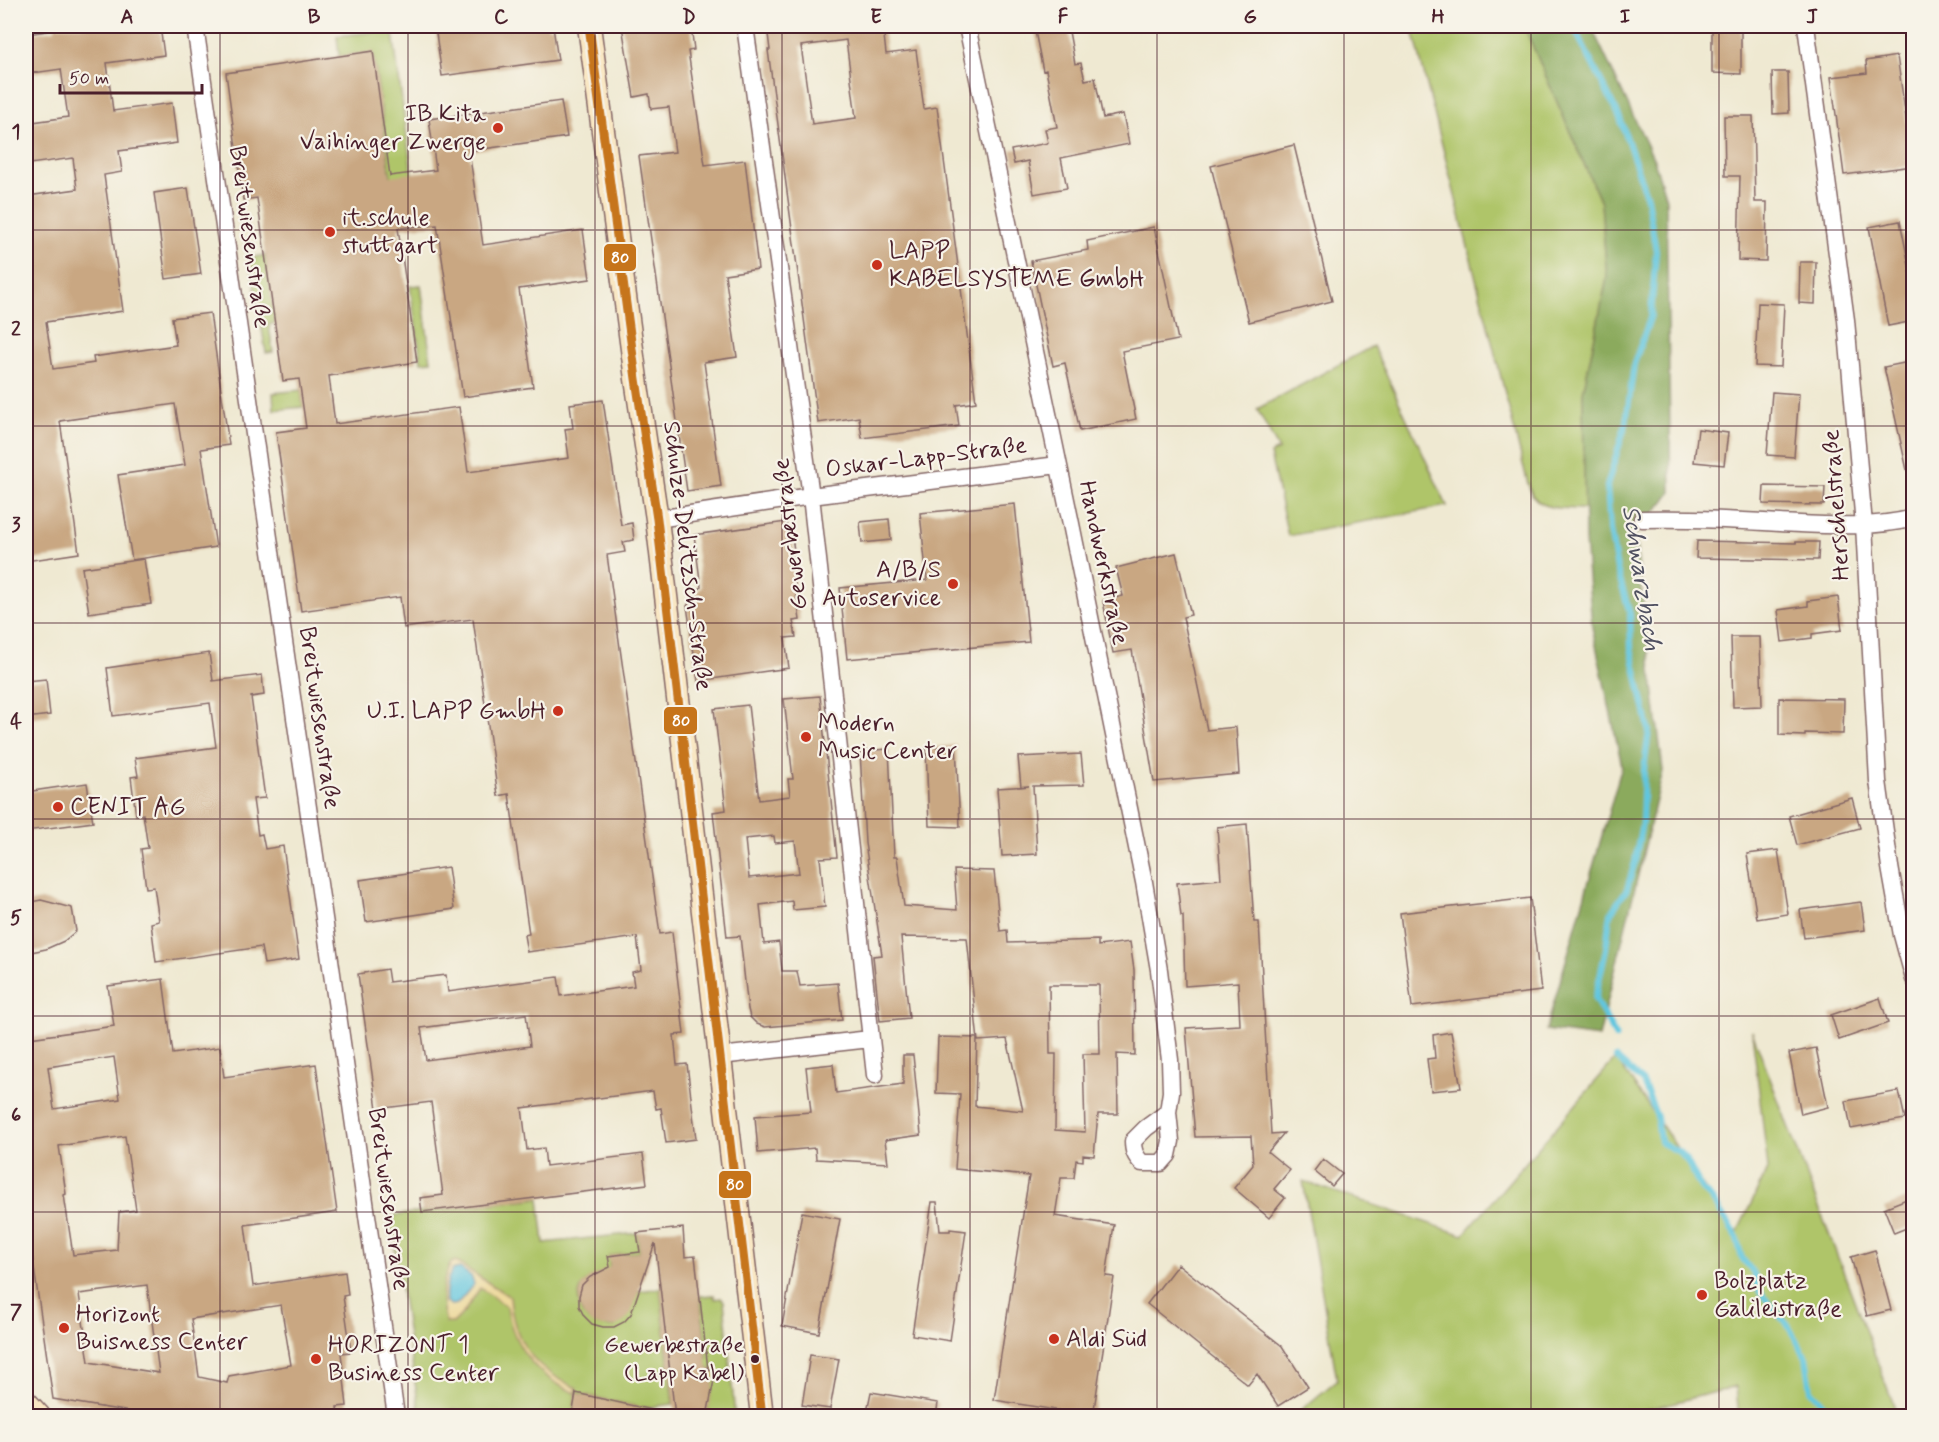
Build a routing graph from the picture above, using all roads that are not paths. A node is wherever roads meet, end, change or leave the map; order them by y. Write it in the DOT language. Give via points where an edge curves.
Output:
graph roads {
  1 [pos="195,26"];
  2 [pos="589,26"];
  3 [pos="745,26"];
  4 [pos="967,26"];
  5 [pos="1806,26"];
  6 [pos="1058,465"];
  7 [pos="812,496"];
  8 [pos="1914,518"];
  9 [pos="657,519"];
  10 [pos="1642,519"];
  11 [pos="1864,525"];
  12 [pos="1914,979"];
  13 [pos="870,1039"];
  14 [pos="720,1056"];
  15 [pos="874,1075"];
  16 [pos="1168,1113"];
  17 [pos="396,1416"];
  18 [pos="762,1416"];
  1 -- 17 [label="street, Breitwiesenstraße"];
  2 -- 9 [label="street, Schulze-Delitzsch-Straße"];
  3 -- 7 [label="street, Gewerbestraße"];
  4 -- 6 [label="street, Handwerkstraße"];
  5 -- 11 [label="street, Herschelstraße" via="1846,320"];
  6 -- 7 [label="street, Oskar-Lapp-Straße"];
  6 -- 16 [label="street, Handwerkstraße" via="1159,970 1170,1060"];
  7 -- 9 [label="street, Oskar-Lapp-Straße"];
  7 -- 13 [label="street, Gewerbestraße"];
  8 -- 11 [label="street"];
  9 -- 14 [label="street, Schulze-Delitzsch-Straße"];
  10 -- 11 [label="street"];
  11 -- 12 [label="street, Herschelstraße" via="1878,781 1902,935"];
  13 -- 14 [label="street"];
  13 -- 15 [label="street, Gewerbestraße"];
  14 -- 18 [label="street, Schulze-Delitzsch-Straße"];
}
